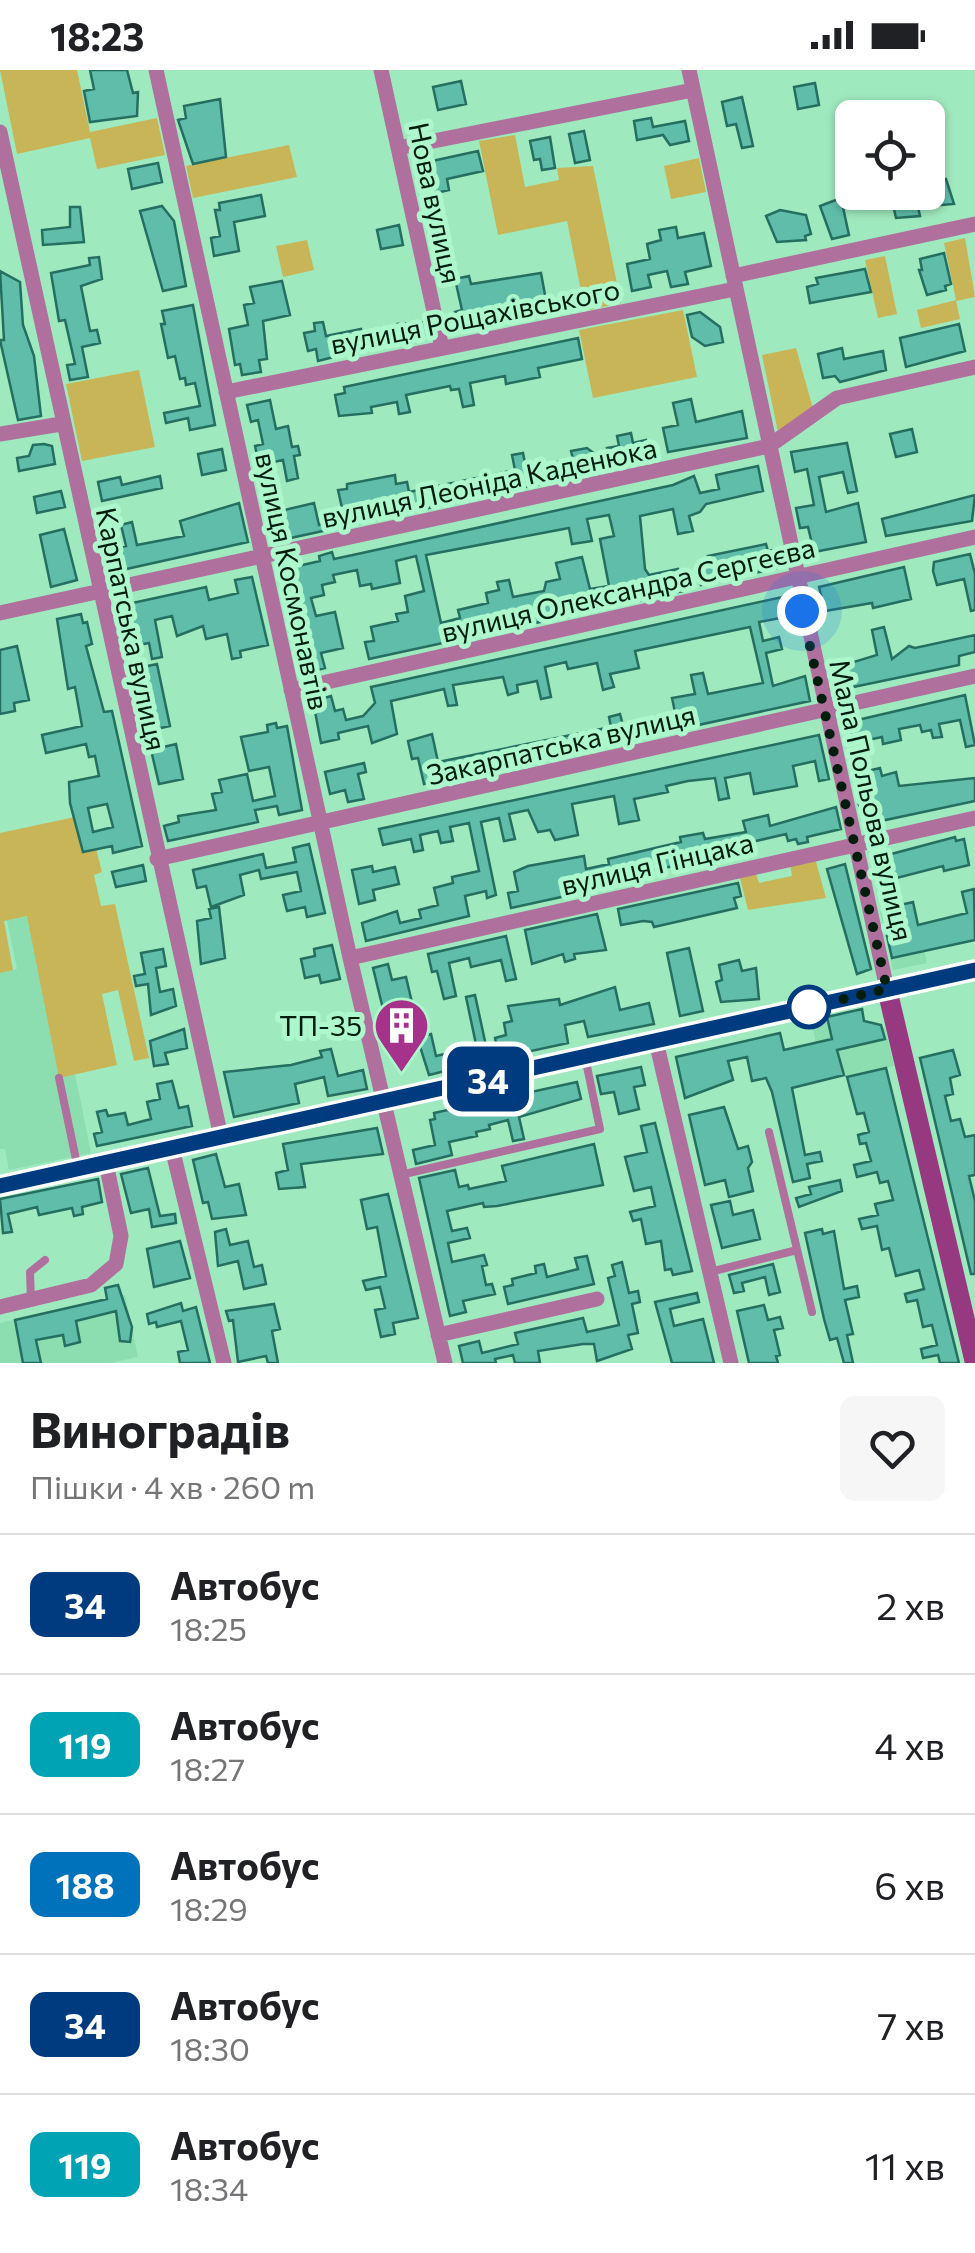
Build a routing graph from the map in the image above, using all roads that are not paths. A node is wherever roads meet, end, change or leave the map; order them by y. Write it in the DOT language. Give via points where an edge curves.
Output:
graph roads {
  1 [pos="156,70"];
  2 [pos="381,70"];
  3 [pos="689,70"];
  4 [pos="693,90"];
  5 [pos="0,132"];
  6 [pos="398,148"];
  7 [pos="975,224"];
  8 [pos="734,282"];
  9 [pos="442,348"];
  10 [pos="975,368"];
  11 [pos="226,392"];
  12 [pos="61,424"];
  13 [pos="0,434"];
  14 [pos="769,446"];
  15 [pos="975,537"];
  16 [pos="262,558"];
  17 [pos="796,578"];
  18 [pos="98,592"];
  19 [pos="0,613"];
  20 [pos="975,676"];
  21 [pos="291,690"];
  22 [pos="823,711"];
  23 [pos="975,818"];
  24 [pos="320,823"];
  25 [pos="854,845"];
  26 [pos="157,859"];
  27 [pos="350,958"];
  28 [pos="975,970"];
  29 [pos="887,989"];
  30 [pos="656,1041"];
  31 [pos="586,1058"];
  32 [pos="59,1078"];
  33 [pos="383,1102"];
  34 [pos="769,1132"];
  35 [pos="220,1137"];
  36 [pos="172,1148"];
  37 [pos="106,1162"];
  38 [pos="78,1168"];
  39 [pos="400,1175"];
  40 [pos="0,1186"];
  41 [pos="796,1250"];
  42 [pos="45,1260"];
  43 [pos="710,1272"];
  44 [pos="597,1299"];
  45 [pos="32,1300"];
  46 [pos="0,1307"];
  47 [pos="812,1312"];
  48 [pos="438,1335"];
  49 [pos="224,1363"];
  50 [pos="445,1363"];
  51 [pos="731,1363"];
  52 [pos="975,1363"];
  1 -- 11 [label="street, вулиця Космонавтів"];
  2 -- 6 [label="street, Нова вулиця"];
  3 -- 4 [label="street, Мала Польова вулиця"];
  4 -- 6 [label="street"];
  4 -- 8 [label="street, Мала Польова вулиця"];
  5 -- 12 [label="street, Карпатська вулиця"];
  6 -- 9 [label="street, Нова вулиця"];
  7 -- 8 [label="street, вулиця Рощахівського"];
  8 -- 9 [label="street, вулиця Рощахівського"];
  8 -- 14 [label="street, Мала Польова вулиця"];
  9 -- 11 [label="street, вулиця Рощахівського"];
  10 -- 14 [label="street, вулиця Леоніда Каденюка" via="837,398"];
  11 -- 16 [label="street, вулиця Космонавтів"];
  12 -- 13 [label="street"];
  12 -- 18 [label="street, Карпатська вулиця"];
  14 -- 16 [label="street, вулиця Леоніда Каденюка"];
  14 -- 17 [label="street, Мала Польова вулиця"];
  15 -- 17 [label="street, вулиця Олександра Сергеєва"];
  16 -- 18 [label="street, вулиця Леоніда Каденюка"];
  16 -- 21 [label="street, вулиця Космонавтів"];
  17 -- 21 [label="street, вулиця Олександра Сергеєва"];
  17 -- 22 [label="street, Мала Польова вулиця"];
  18 -- 19 [label="street, вулиця Леоніда Каденюка"];
  18 -- 26 [label="street, Карпатська вулиця"];
  20 -- 22 [label="street, Закарпатська вулиця"];
  21 -- 24 [label="street, вулиця Космонавтів"];
  22 -- 24 [label="street, Закарпатська вулиця"];
  22 -- 25 [label="street, Мала Польова вулиця"];
  23 -- 25 [label="street, вулиця Гінцака"];
  24 -- 26 [label="street, Закарпатська вулиця"];
  24 -- 27 [label="street, вулиця Космонавтів"];
  25 -- 27 [label="street, вулиця Гінцака"];
  25 -- 29 [label="street, Мала Польова вулиця"];
  26 -- 35 [label="street, Карпатська вулиця"];
  27 -- 33 [label="street, вулиця Космонавтів"];
  28 -- 29 [label="main road"];
  29 -- 30 [label="main road"];
  29 -- 52 [label="main road, Мала Польова вулиця"];
  30 -- 31 [label="main road"];
  30 -- 43 [label="street"];
  31 -- 33 [label="main road"];
  31 -- 39 [label="lane" via="600,1129"];
  32 -- 38 [label="lane"];
  33 -- 35 [label="main road"];
  33 -- 39 [label="street, вулиця Космонавтів"];
  34 -- 41 [label="lane"];
  35 -- 36 [label="main road"];
  36 -- 37 [label="main road"];
  36 -- 49 [label="street"];
  37 -- 38 [label="main road"];
  37 -- 45 [label="street" via="121,1236 116,1264 91,1285"];
  38 -- 40 [label="main road"];
  39 -- 48 [label="street, вулиця Космонавтів"];
  41 -- 43 [label="lane"];
  41 -- 47 [label="lane"];
  42 -- 45 [label="lane" via="30,1272"];
  43 -- 51 [label="street"];
  44 -- 48 [label="street"];
  45 -- 46 [label="street"];
  48 -- 50 [label="street, вулиця Космонавтів"];
}
